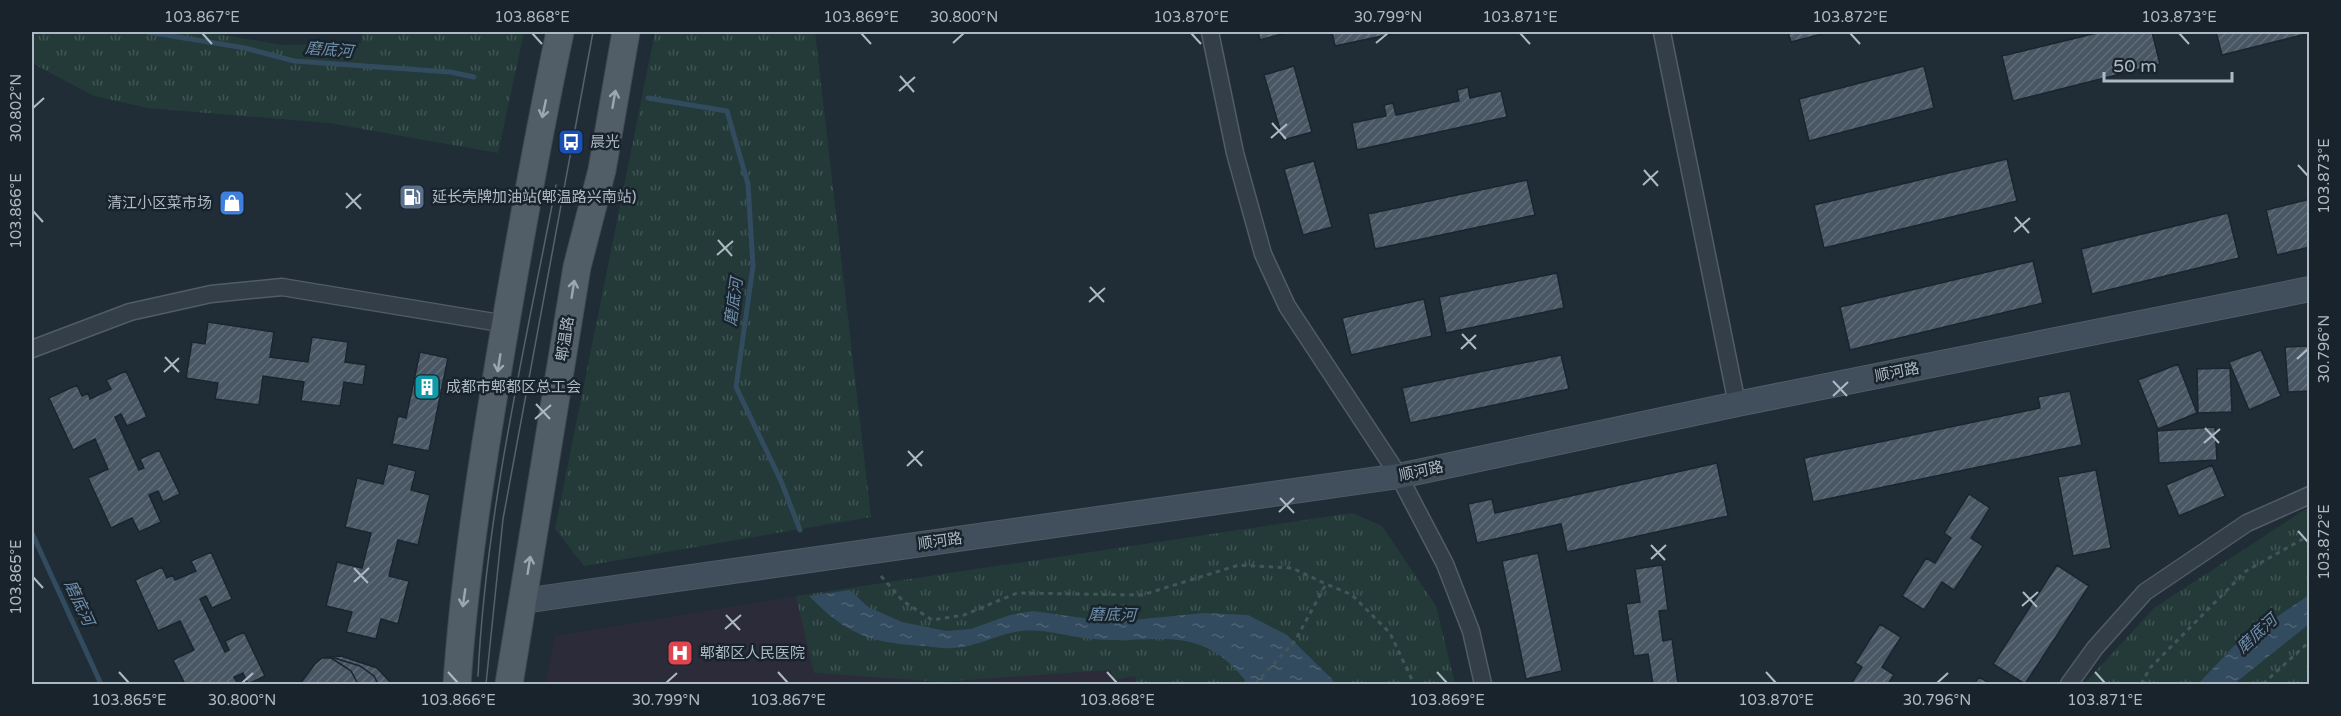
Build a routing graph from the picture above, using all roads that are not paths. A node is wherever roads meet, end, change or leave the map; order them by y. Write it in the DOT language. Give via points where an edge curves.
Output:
graph roads {
  1 [pos="560,32"];
  2 [pos="626,32"];
  3 [pos="1210,32"];
  4 [pos="1662,32"];
  5 [pos="2310,289"];
  6 [pos="506,324"];
  7 [pos="32,349"];
  8 [pos="1737,404"];
  9 [pos="1399,477"];
  10 [pos="2310,495"];
  11 [pos="523,600"];
  12 [pos="457,684"];
  13 [pos="509,684"];
  14 [pos="1483,684"];
  15 [pos="2069,684"];
  1 -- 6 [label="main road, one-way" via="529,182"];
  11 -- 2 [label="main road, 郫温路, one-way" via="577,267 602,170"];
  3 -- 9 [label="street" via="1235,153 1263,254 1287,306"];
  4 -- 8 [label="street"];
  5 -- 8 [label="street, 顺河路"];
  6 -- 7 [label="street" via="282,287 211,294 130,312"];
  6 -- 12 [label="main road, one-way" via="462,615"];
  8 -- 9 [label="street, 顺河路"];
  9 -- 11 [label="street, 顺河路"];
  9 -- 14 [label="street" via="1445,564 1471,631"];
  10 -- 15 [label="street" via="2247,523 2145,592"];
  11 -- 13 [label="main road, 郫温路"];
}
